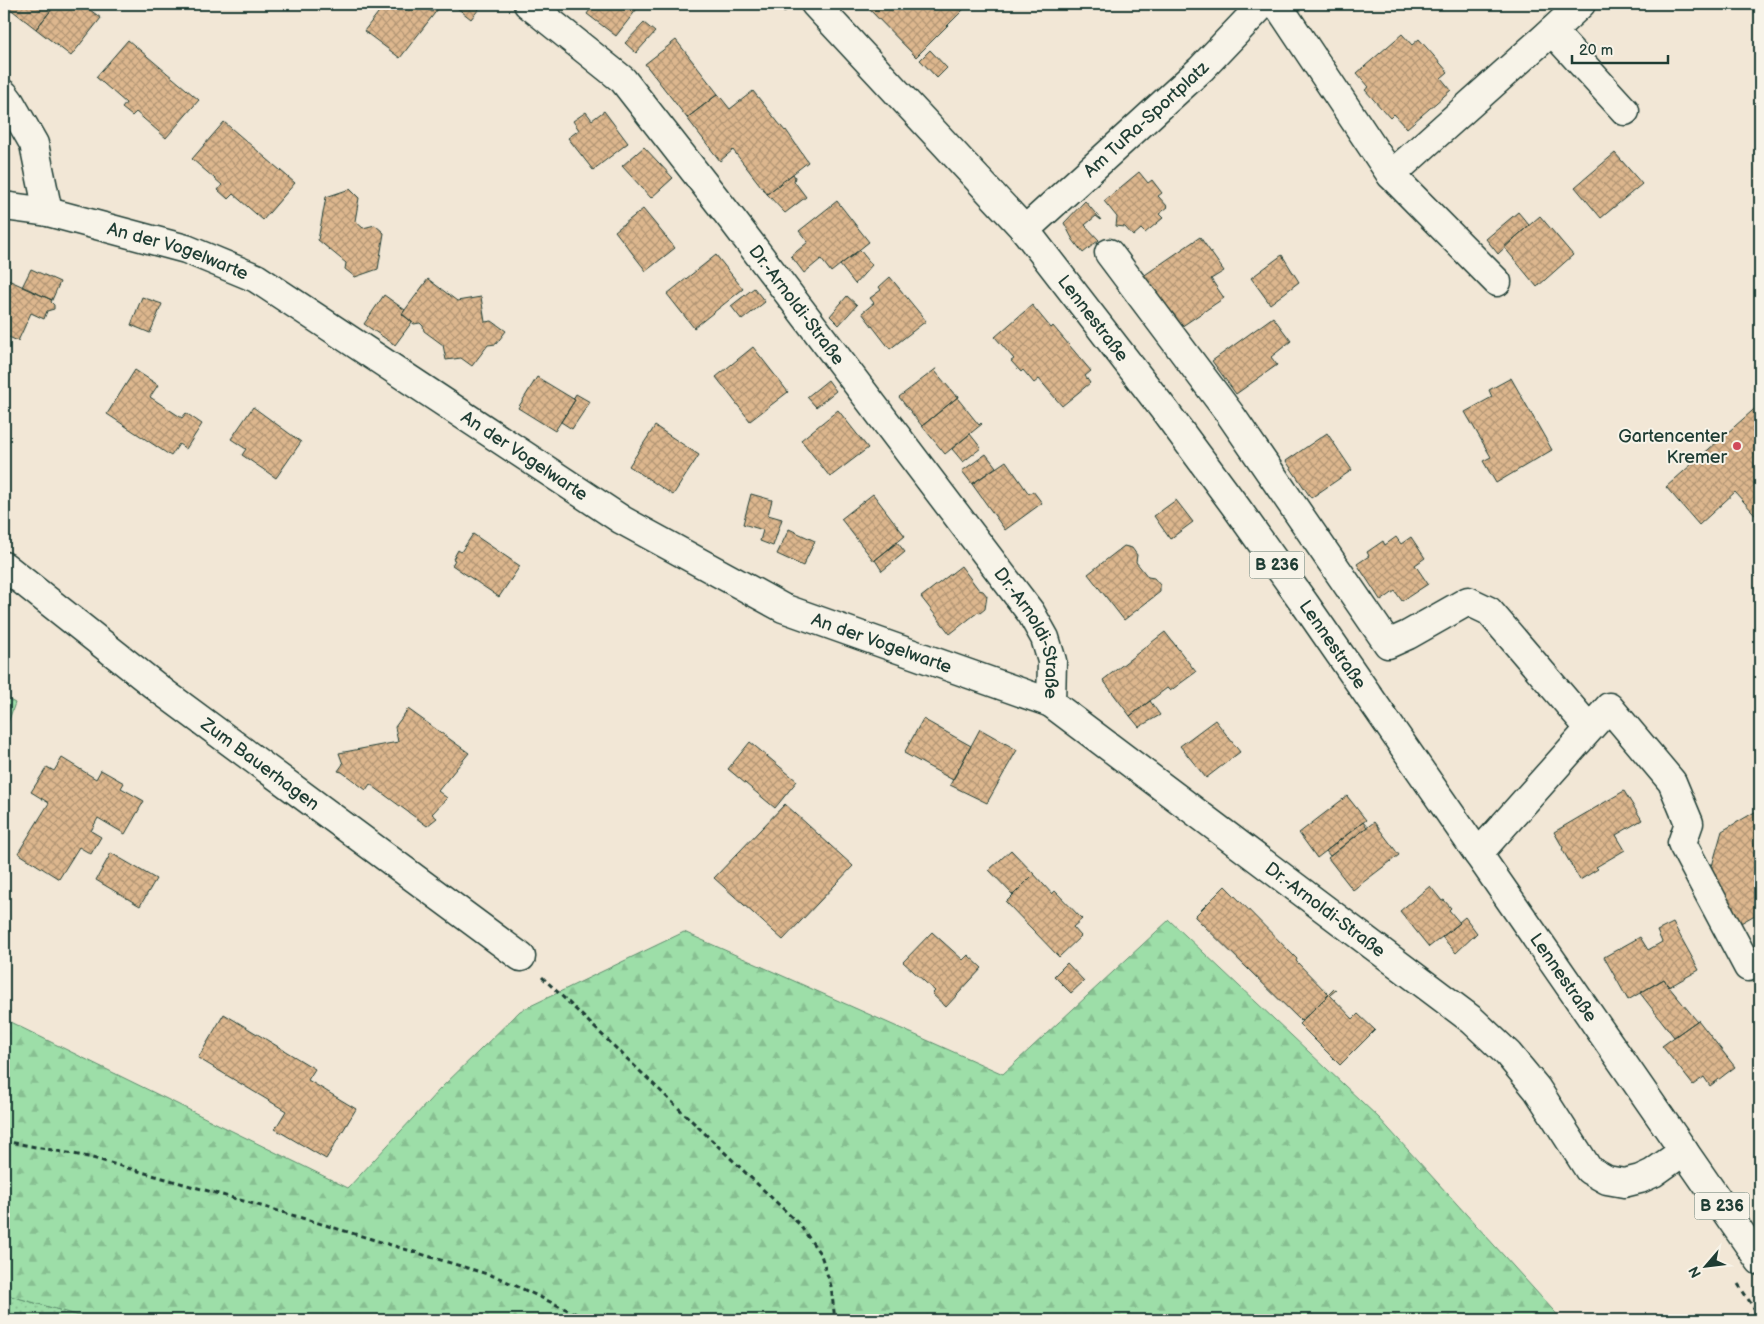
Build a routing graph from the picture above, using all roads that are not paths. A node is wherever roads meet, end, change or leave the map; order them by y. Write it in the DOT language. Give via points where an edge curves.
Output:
graph roads {
  1 [pos="528,4"];
  2 [pos="1263,4"];
  3 [pos="1277,4"];
  4 [pos="1582,4"];
  5 [pos="820,9"];
  6 [pos="1552,31"];
  7 [pos="4,94"];
  8 [pos="1625,110"];
  9 [pos="1391,175"];
  10 [pos="4,206"];
  11 [pos="48,212"];
  12 [pos="1026,230"];
  13 [pos="1109,253"];
  14 [pos="1497,282"];
  15 [pos="4,566"];
  16 [pos="1051,703"];
  17 [pos="1589,728"];
  18 [pos="1478,854"];
  19 [pos="521,957"];
  20 [pos="1748,967"];
  21 [pos="1684,1151"];
  22 [pos="1760,1261"];
  1 -- 16 [label="street, Dr.-Arnoldi-Straße" via="622,80 1032,613 1052,661"];
  2 -- 12 [label="street, Am TuRa-Sportplatz" via="1201,69"];
  3 -- 9 [label="street"];
  4 -- 6 [label="street"];
  5 -- 12 [label="street, Lennestraße / B 236"];
  6 -- 8 [label="street"];
  6 -- 9 [label="street"];
  7 -- 11 [label="street" via="34,144"];
  9 -- 14 [label="street"];
  10 -- 11 [label="street, An der Vogelwarte"];
  11 -- 16 [label="street, An der Vogelwarte" via="186,249 256,278 622,520 782,608"];
  12 -- 18 [label="street, Lennestraße / B 236" via="1236,507"];
  13 -- 17 [label="street" via="1230,414 1388,644 1468,601 1489,611"];
  15 -- 19 [label="street, Zum Bauerhagen" via="163,692"];
  16 -- 21 [label="street, Dr.-Arnoldi-Straße" via="1472,1020 1508,1054 1537,1090 1589,1170 1607,1180 1624,1183 1652,1173"];
  17 -- 18 [label="street"];
  17 -- 20 [label="street" via="1609,707 1672,782 1689,823 1682,843"];
  18 -- 21 [label="street, Lennestraße / B 236"];
  21 -- 22 [label="street, Lennestraße / B 236"];
}
